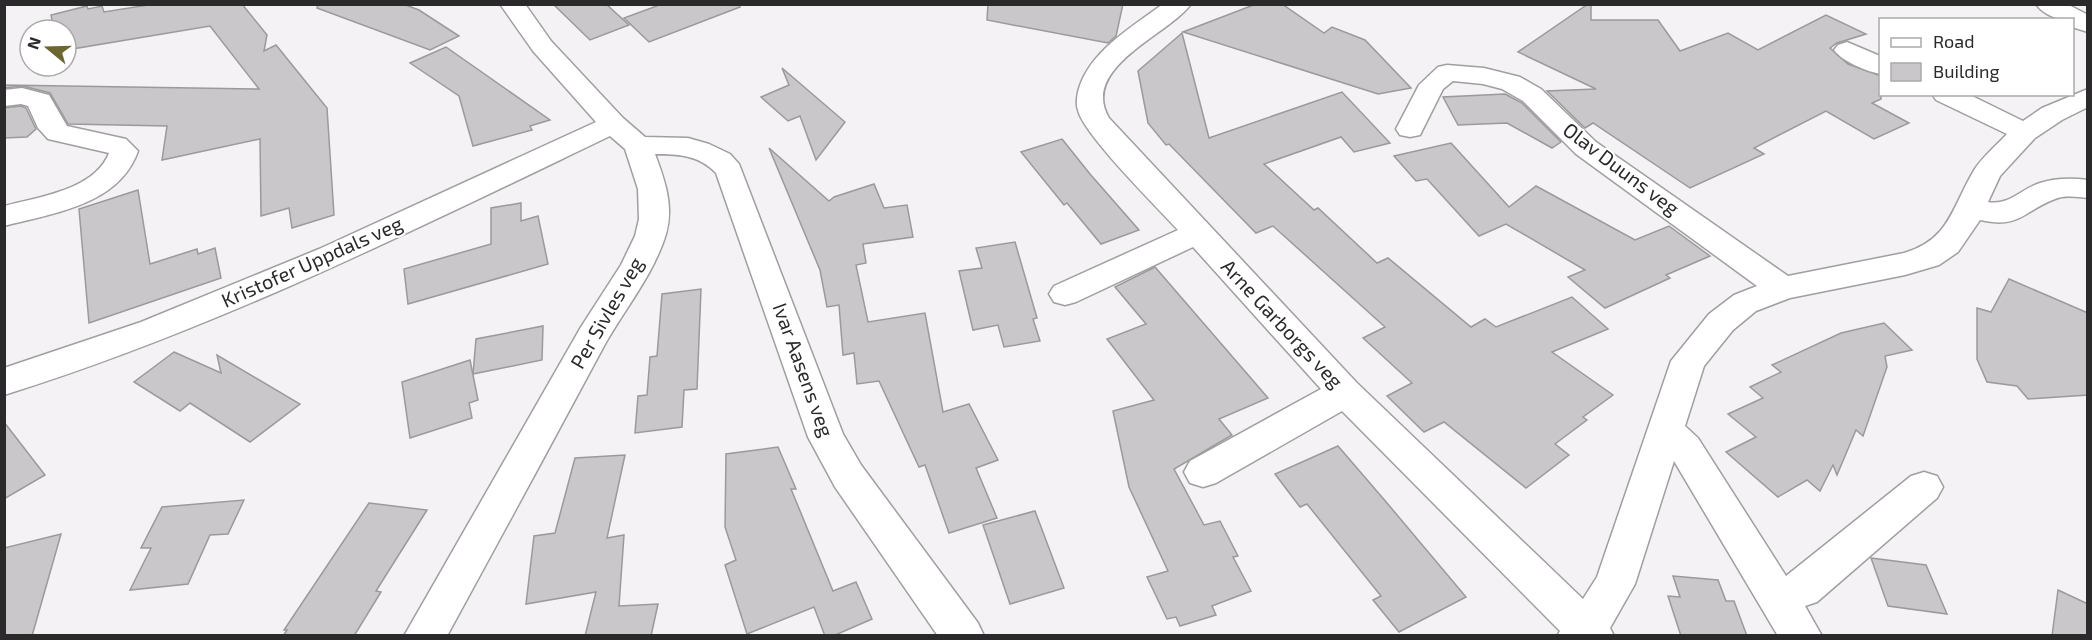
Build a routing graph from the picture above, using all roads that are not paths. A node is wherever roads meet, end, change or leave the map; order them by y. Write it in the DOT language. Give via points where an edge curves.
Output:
graph roads {
  1 [pos="512,4"];
  2 [pos="1179,4"];
  3 [pos="2048,4"];
  4 [pos="2088,25"];
  5 [pos="1847,50"];
  6 [pos="1879,65"];
  7 [pos="1949,96"];
  8 [pos="2088,97"];
  9 [pos="4,98"];
  10 [pos="1410,129"];
  11 [pos="2025,132"];
  12 [pos="625,135"];
  13 [pos="2088,189"];
  14 [pos="1970,208"];
  15 [pos="8,215"];
  16 [pos="1198,233"];
  17 [pos="1783,288"];
  18 [pos="1065,294"];
  19 [pos="4,382"];
  20 [pos="1345,392"];
  21 [pos="1665,430"];
  22 [pos="1203,472"];
  23 [pos="1924,487"];
  24 [pos="1778,597"];
  25 [pos="1587,633"];
  26 [pos="425,636"];
  27 [pos="963,636"];
  28 [pos="1801,636"];
  1 -- 12 [label="street, Per Sivles veg" via="542,46"];
  2 -- 16 [label="street, Arne Garborgs veg" via="1118,51 1099,72 1091,110 1108,137"];
  3 -- 4 [label="street"];
  5 -- 6 [label="street"];
  7 -- 11 [label="street"];
  8 -- 11 [label="street"];
  9 -- 15 [label="street" via="22,96 39,101 58,133 116,145 124,151 123,160 113,172 82,193"];
  10 -- 17 [label="street, Olav Duuns veg" via="1432,85 1447,73 1511,83 1532,94 1586,148"];
  11 -- 14 [label="street" via="1987,172"];
  12 -- 19 [label="street, Kristofer Uppdals veg" via="153,331"];
  12 -- 26 [label="street, Per Sivles veg" via="653,189 652,227 643,253"];
  12 -- 27 [label="street, Ivar Aasens veg" via="694,148 718,157 729,170 826,436 848,476"];
  13 -- 14 [label="street" via="2048,190 2011,212"];
  14 -- 17 [label="street" via="1947,245 1928,257"];
  16 -- 18 [label="street"];
  16 -- 20 [label="street, Arne Garborgs veg"];
  17 -- 21 [label="street" via="1745,303 1721,322 1688,361"];
  20 -- 22 [label="street"];
  20 -- 25 [label="street, Arne Garborgs veg"];
  21 -- 24 [label="street" via="1685,448"];
  21 -- 25 [label="street" via="1615,584"];
  23 -- 24 [label="street" via="1803,589"];
  24 -- 28 [label="street"];
}
